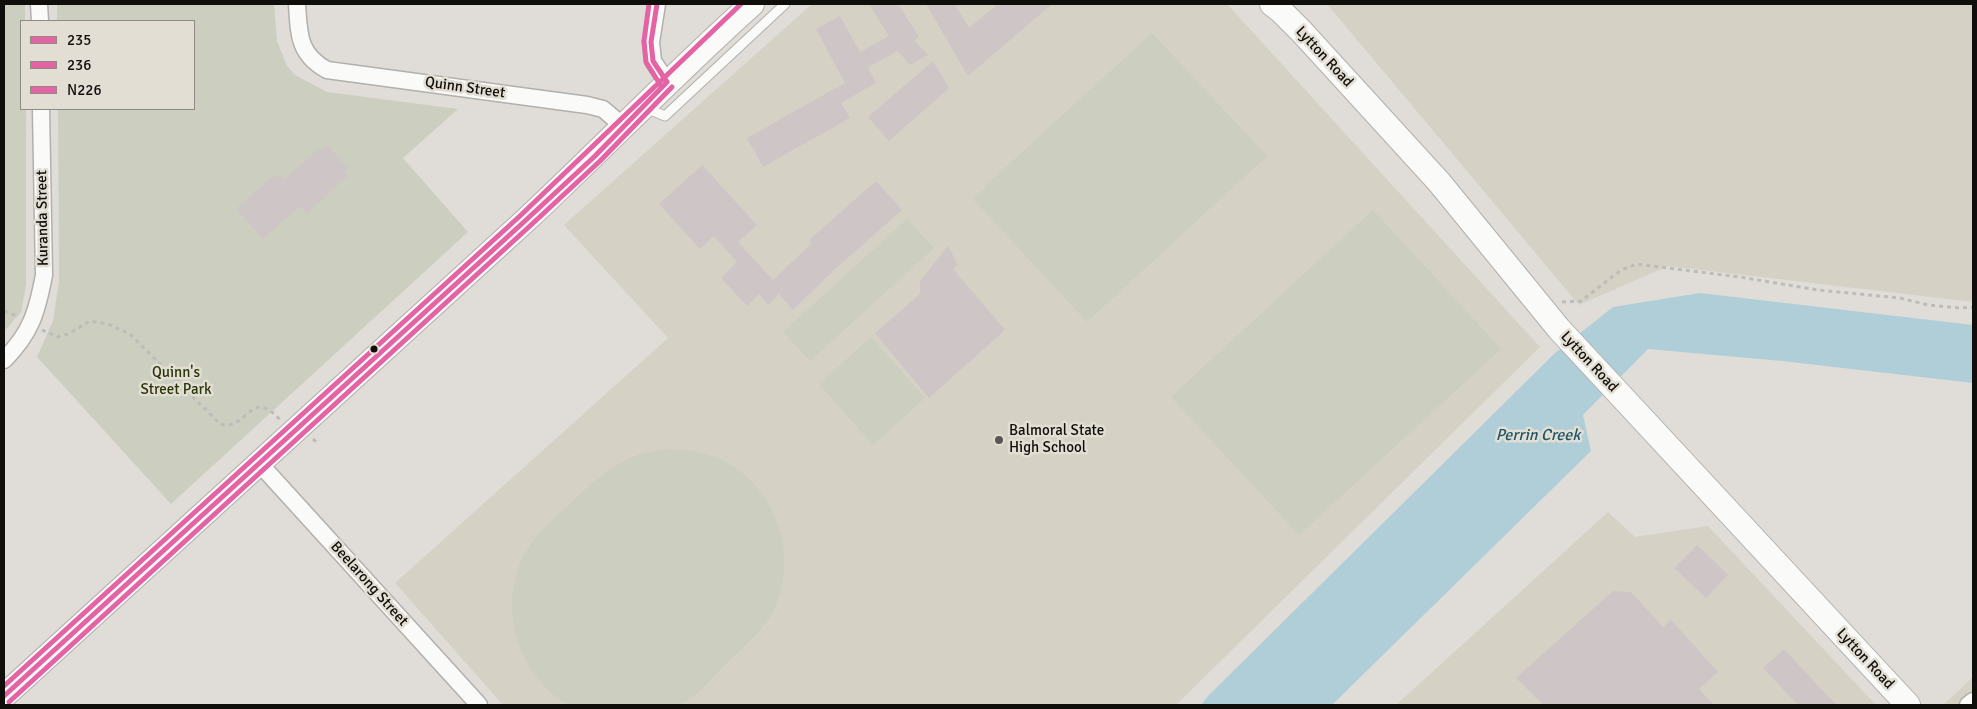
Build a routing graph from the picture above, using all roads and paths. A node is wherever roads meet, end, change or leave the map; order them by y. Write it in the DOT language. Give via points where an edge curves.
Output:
graph roads {
  1 [pos="40,4"];
  2 [pos="297,4"];
  3 [pos="657,4"];
  4 [pos="752,4"];
  5 [pos="785,4"];
  6 [pos="1276,6"];
  7 [pos="40,20"];
  8 [pos="667,82"];
  9 [pos="642,107"];
  10 [pos="41,110"];
  11 [pos="623,126"];
  12 [pos="1973,307"];
  13 [pos="4,311"];
  14 [pos="1552,321"];
  15 [pos="31,324"];
  16 [pos="4,360"];
  17 [pos="274,413"];
  18 [pos="259,463"];
  19 [pos="4,696"];
  20 [pos="1973,701"];
  21 [pos="479,705"];
  22 [pos="1908,705"];
  23 [pos="1968,705"];
  1 -- 7 [label="street"];
  2 -- 11 [label="street, Quinn Street" via="299,34 306,54 327,70 587,105 603,109"];
  3 -- 8 [label="street" via="651,42 652,61"];
  4 -- 8 [label="main road"];
  5 -- 9 [label="lane" via="665,116"];
  6 -- 14 [label="main road, Lytton Road" via="1439,182"];
  8 -- 9 [label="main road"];
  9 -- 11 [label="main road"];
  10 -- 15 [label="street, Kuranda Street" via="44,275"];
  11 -- 18 [label="main road" via="526,220"];
  12 -- 14 [label="path" via="1928,305 1900,298 1818,290 1637,264 1621,270 1581,300 1562,302"];
  13 -- 15 [label="path"];
  14 -- 22 [label="main road, Lytton Road"];
  15 -- 16 [label="street, Kuranda Street" via="18,346"];
  15 -- 17 [label="path" via="58,337 90,321 108,324 130,334 220,424 234,425 253,408 264,406"];
  18 -- 19 [label="main road"];
  18 -- 21 [label="street, Beelarong Street"];
  20 -- 23 [label="street"];
}
